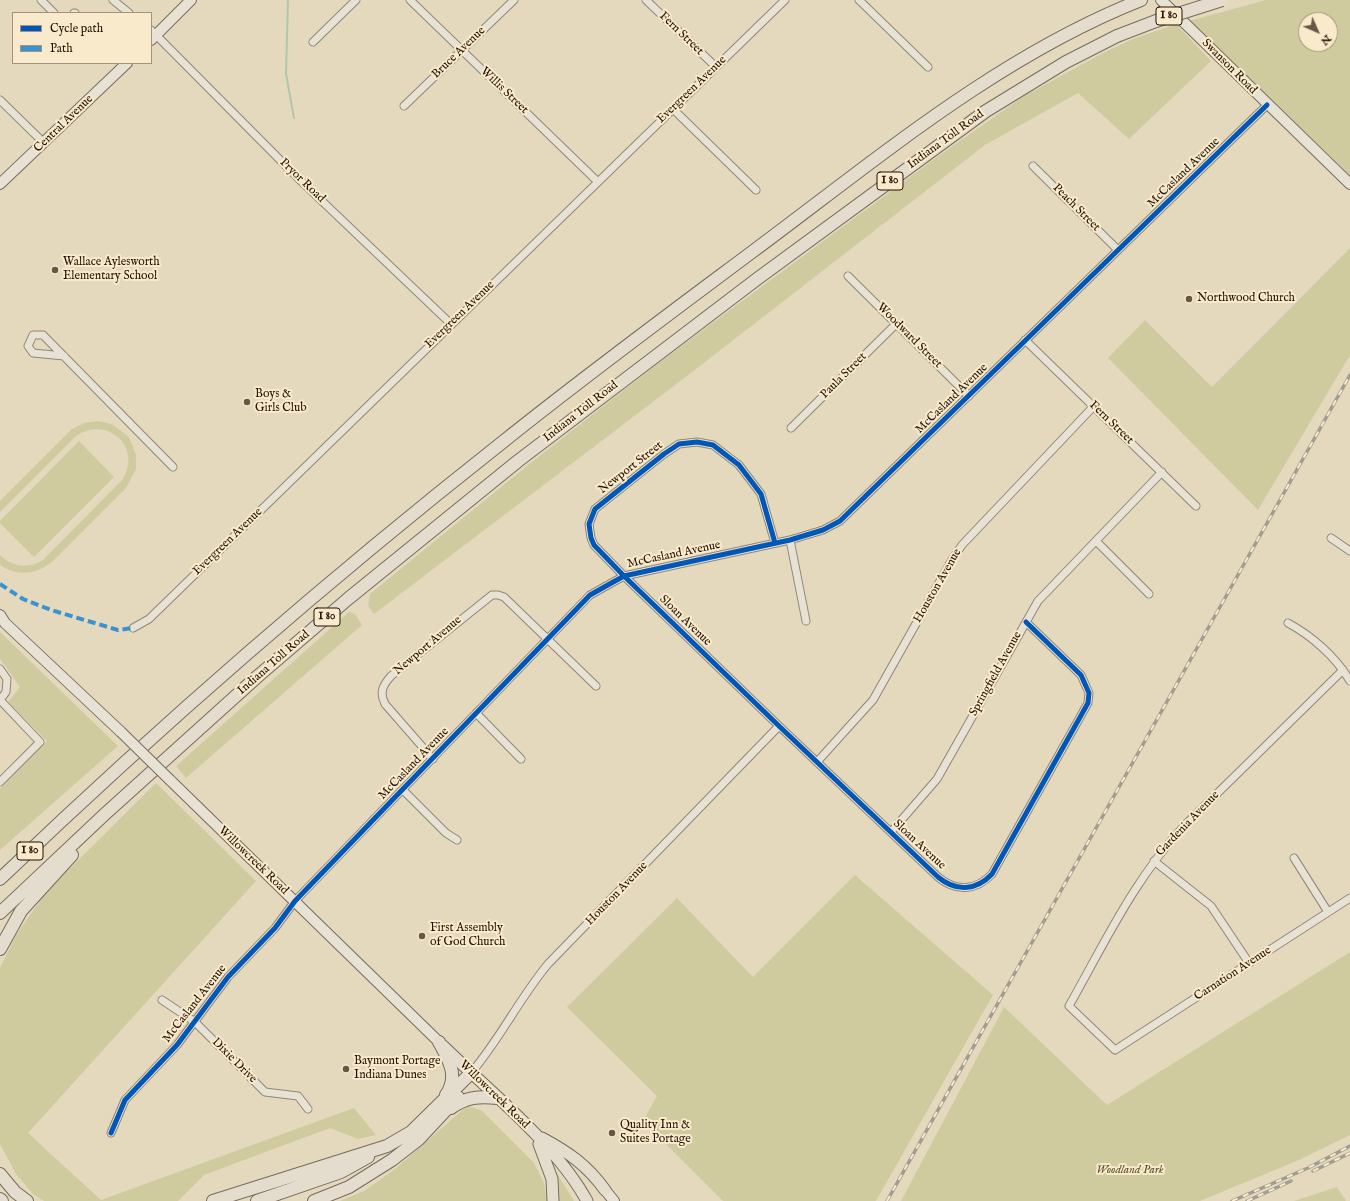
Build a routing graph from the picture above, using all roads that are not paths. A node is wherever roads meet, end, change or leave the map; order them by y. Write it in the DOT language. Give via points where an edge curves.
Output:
graph roads {
  1 [pos="40,0"];
  2 [pos="113,0"];
  3 [pos="191,0"];
  4 [pos="356,0"];
  5 [pos="410,0"];
  6 [pos="514,0"];
  7 [pos="646,0"];
  8 [pos="785,0"];
  9 [pos="859,0"];
  10 [pos="1141,0"];
  11 [pos="1161,0"];
  12 [pos="1222,0"];
  13 [pos="53,12"];
  14 [pos="128,12"];
  15 [pos="153,35"];
  16 [pos="313,42"];
  17 [pos="462,50"];
  18 [pos="125,64"];
  19 [pos="716,67"];
  20 [pos="928,67"];
  21 [pos="0,100"];
  22 [pos="1267,105"];
  23 [pos="404,106"];
  24 [pos="672,109"];
  25 [pos="44,143"];
  26 [pos="1033,166"];
  27 [pos="597,181"];
  28 [pos="0,184"];
  29 [pos="1350,184"];
  30 [pos="756,190"];
  31 [pos="1118,250"];
  32 [pos="848,276"];
  33 [pos="451,324"];
  34 [pos="896,324"];
  35 [pos="1025,340"];
  36 [pos="64,356"];
  37 [pos="969,396"];
  38 [pos="1093,407"];
  39 [pos="791,428"];
  40 [pos="173,468"];
  41 [pos="1162,472"];
  42 [pos="1196,506"];
  43 [pos="1331,538"];
  44 [pos="790,540"];
  45 [pos="1096,541"];
  46 [pos="775,543"];
  47 [pos="1350,551"];
  48 [pos="624,576"];
  49 [pos="1149,594"];
  50 [pos="2,620"];
  51 [pos="806,621"];
  52 [pos="1026,622"];
  53 [pos="1288,623"];
  54 [pos="133,628"];
  55 [pos="547,638"];
  56 [pos="0,669"];
  57 [pos="1343,670"];
  58 [pos="1350,681"];
  59 [pos="596,686"];
  60 [pos="0,700"];
  61 [pos="476,713"];
  62 [pos="779,726"];
  63 [pos="433,759"];
  64 [pos="522,759"];
  65 [pos="816,762"];
  66 [pos="0,782"];
  67 [pos="403,790"];
  68 [pos="105,814"];
  69 [pos="59,822"];
  70 [pos="890,832"];
  71 [pos="457,840"];
  72 [pos="1294,858"];
  73 [pos="1154,861"];
  74 [pos="0,869"];
  75 [pos="0,879"];
  76 [pos="1350,898"];
  77 [pos="295,902"];
  78 [pos="1328,912"];
  79 [pos="0,913"];
  80 [pos="0,948"];
  81 [pos="1249,963"];
  82 [pos="162,1000"];
  83 [pos="194,1022"];
  84 [pos="440,1042"];
  85 [pos="1115,1050"];
  86 [pos="471,1074"];
  87 [pos="497,1098"];
  88 [pos="308,1109"];
  89 [pos="442,1109"];
  90 [pos="111,1132"];
  91 [pos="533,1133"];
  92 [pos="387,1146"];
  93 [pos="372,1172"];
  94 [pos="0,1174"];
  95 [pos="606,1190"];
  96 [pos="27,1201"];
  97 [pos="213,1201"];
  98 [pos="257,1201"];
  99 [pos="281,1201"];
  100 [pos="314,1201"];
  101 [pos="553,1201"];
  102 [pos="587,1201"];
  103 [pos="614,1201"];
  1 -- 13 [label="street"];
  2 -- 14 [label="street"];
  3 -- 15 [label="main road"];
  4 -- 16 [label="street"];
  5 -- 17 [label="street, Willis Street"];
  6 -- 17 [label="street, Bruce Avenue"];
  7 -- 19 [label="street, Fern Street"];
  8 -- 19 [label="street, Evergreen Avenue"];
  9 -- 20 [label="street"];
  10 -- 69 [label="highway, Indiana Toll Road / I 80" via="1110,12 1024,58 971,91 616,354 503,441 333,580"];
  11 -- 22 [label="main road, Swanson Road"];
  12 -- 68 [label="highway, Indiana Toll Road / I 80, bridge" via="1117,36 1060,66 986,111 518,461 349,598"];
  15 -- 33 [label="street, Pryor Road"];
  17 -- 23 [label="street, Bruce Avenue"];
  17 -- 27 [label="street, Willis Street"];
  18 -- 25 [label="main road, Central Avenue"];
  19 -- 24 [label="street, Evergreen Avenue"];
  21 -- 25 [label="street"];
  22 -- 29 [label="main road, Swanson Road"];
  22 -- 31 [label="street, McCasland Avenue"];
  24 -- 27 [label="street, Evergreen Avenue"];
  24 -- 30 [label="street"];
  25 -- 28 [label="main road, Central Avenue"];
  26 -- 31 [label="street, Peach Street"];
  27 -- 33 [label="street, Evergreen Avenue"];
  31 -- 35 [label="street, McCasland Avenue"];
  32 -- 34 [label="street, Woodward Street"];
  33 -- 54 [label="street, Evergreen Avenue" via="149,619"];
  34 -- 37 [label="street, Woodward Street"];
  34 -- 39 [label="street, Paula Street"];
  35 -- 37 [label="street, McCasland Avenue"];
  35 -- 38 [label="street, Fern Street"];
  36 -- 36 [label="street" via="43,335 33,335 28,346 33,353"];
  36 -- 40 [label="street"];
  37 -- 44 [label="street, McCasland Avenue" via="840,521 823,530"];
  38 -- 41 [label="street, Fern Street"];
  38 -- 65 [label="street, Houston Avenue" via="962,545 873,700"];
  41 -- 42 [label="street, Fern Street"];
  41 -- 45 [label="street, Springfield Avenue"];
  43 -- 47 [label="street"];
  44 -- 46 [label="street, McCasland Avenue"];
  44 -- 51 [label="street"];
  45 -- 49 [label="street"];
  45 -- 52 [label="street, Springfield Avenue" via="1038,601"];
  46 -- 48 [label="street, McCasland Avenue"];
  46 -- 48 [label="street, Newport Street" via="761,494 739,465 713,445 697,442 679,444 592,513 589,532 594,545"];
  48 -- 55 [label="street, McCasland Avenue" via="590,595"];
  48 -- 62 [label="street, Sloan Avenue"];
  50 -- 77 [label="main road, Willowcreek Road, bridge"];
  52 -- 70 [label="street, Springfield Avenue" via="937,779"];
  52 -- 70 [label="street, Sloan Avenue" via="1081,675 1089,693 1088,702 992,874 978,885 968,888 946,884"];
  53 -- 57 [label="street" via="1310,636"];
  55 -- 59 [label="street"];
  55 -- 61 [label="street, McCasland Avenue"];
  55 -- 63 [label="street, Newport Avenue" via="504,598 492,595 386,682 381,694 384,704"];
  56 -- 60 [label="street" via="7,678 6,692"];
  57 -- 58 [label="street"];
  57 -- 73 [label="street, Gardenia Avenue" via="1184,826"];
  60 -- 66 [label="street" via="40,742"];
  61 -- 63 [label="street, McCasland Avenue"];
  61 -- 64 [label="street"];
  62 -- 65 [label="street, Sloan Avenue"];
  62 -- 86 [label="street, Houston Avenue" via="548,964 531,984 488,1054"];
  63 -- 67 [label="street, McCasland Avenue"];
  65 -- 70 [label="street, Sloan Avenue"];
  67 -- 71 [label="street" via="446,833"];
  67 -- 77 [label="street, McCasland Avenue"];
  68 -- 79 [label="highway, Indiana Toll Road / I 80"];
  68 -- 80 [label="highway" via="85,842 21,911"];
  69 -- 74 [label="highway"];
  69 -- 75 [label="highway, Indiana Toll Road / I 80"];
  72 -- 78 [label="street"];
  73 -- 81 [label="street" via="1211,906"];
  73 -- 85 [label="street, Gardenia Avenue" via="1136,887 1069,1006"];
  76 -- 78 [label="street, Carnation Avenue"];
  77 -- 83 [label="street, McCasland Avenue" via="275,928 228,977"];
  77 -- 84 [label="main road, Willowcreek Road"];
  78 -- 81 [label="street, Carnation Avenue"];
  81 -- 85 [label="street, Carnation Avenue"];
  82 -- 83 [label="street, Dixie Drive"];
  83 -- 88 [label="street, Dixie Drive" via="265,1092 298,1096"];
  83 -- 90 [label="street, McCasland Avenue" via="177,1045 125,1100"];
  84 -- 86 [label="main road, Willowcreek Road"];
  84 -- 89 [label="highway" via="451,1064 453,1075"];
  86 -- 87 [label="main road, Willowcreek Road"];
  86 -- 89 [label="highway"];
  87 -- 89 [label="highway" via="470,1098"];
  87 -- 91 [label="main road, Willowcreek Road"];
  89 -- 92 [label="highway"];
  89 -- 93 [label="highway" via="406,1150"];
  91 -- 95 [label="main road" via="571,1154"];
  91 -- 101 [label="main road" via="543,1151 552,1179"];
  91 -- 102 [label="main road" via="569,1171"];
  92 -- 97 [label="highway"];
  92 -- 98 [label="highway" via="341,1172"];
  93 -- 99 [label="highway" via="340,1179"];
  93 -- 100 [label="highway" via="349,1187"];
  94 -- 96 [label="highway" via="15,1192"];
  95 -- 103 [label="main road"];
}
